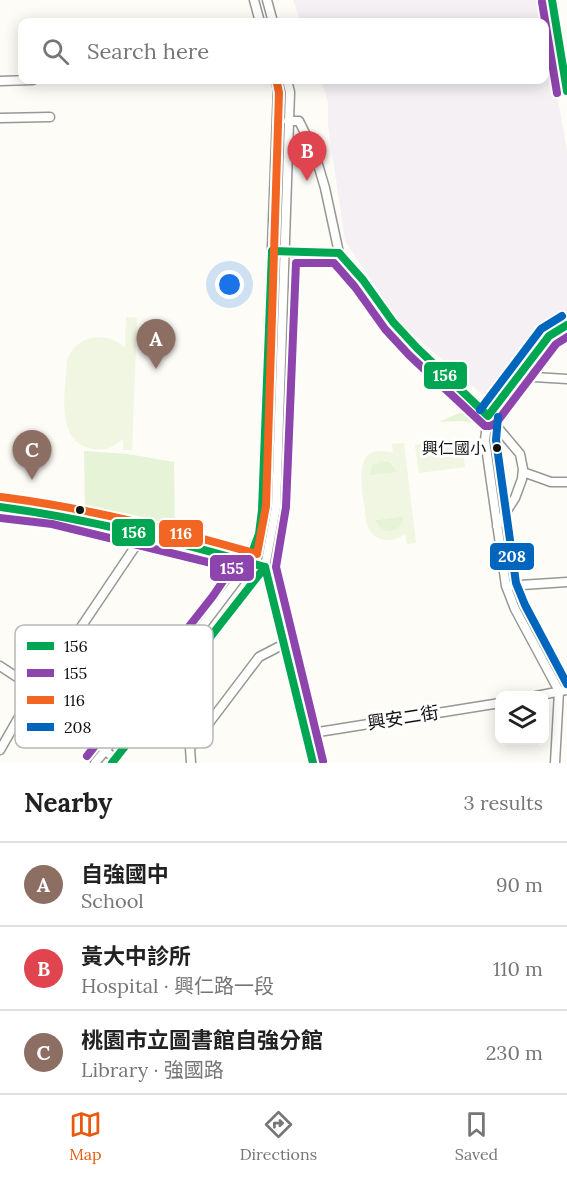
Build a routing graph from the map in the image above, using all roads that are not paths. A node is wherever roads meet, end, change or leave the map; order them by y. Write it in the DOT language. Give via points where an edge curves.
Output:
graph roads {
  1 [pos="254,0"];
  2 [pos="267,0"];
  3 [pos="552,0"];
  4 [pos="259,18"];
  5 [pos="272,18"];
  6 [pos="18,80"];
  7 [pos="0,81"];
  8 [pos="276,84"];
  9 [pos="288,84"];
  10 [pos="567,91"];
  11 [pos="50,117"];
  12 [pos="0,118"];
  13 [pos="288,121"];
  14 [pos="272,251"];
  15 [pos="286,252"];
  16 [pos="339,253"];
  17 [pos="567,325"];
  18 [pos="534,377"];
  19 [pos="567,379"];
  20 [pos="488,416"];
  21 [pos="523,472"];
  22 [pos="567,482"];
  23 [pos="0,507"];
  24 [pos="497,526"];
  25 [pos="143,535"];
  26 [pos="249,561"];
  27 [pos="265,567"];
  28 [pos="567,582"];
  29 [pos="506,586"];
  30 [pos="82,625"];
  31 [pos="204,625"];
  32 [pos="213,634"];
  33 [pos="284,644"];
  34 [pos="0,666"];
  35 [pos="15,676"];
  36 [pos="563,691"];
  37 [pos="495,704"];
  38 [pos="213,718"];
  39 [pos="15,724"];
  40 [pos="306,734"];
  41 [pos="102,748"];
  42 [pos="107,748"];
  43 [pos="124,748"];
  44 [pos="190,748"];
  45 [pos="0,750"];
  46 [pos="105,751"];
  47 [pos="114,761"];
  48 [pos="95,763"];
  49 [pos="191,763"];
  50 [pos="313,763"];
  51 [pos="555,763"];
  1 -- 4 [label="street"];
  2 -- 5 [label="street"];
  3 -- 10 [label="street"];
  6 -- 7 [label="street"];
  8 -- 14 [label="street"];
  9 -- 13 [label="street"];
  11 -- 12 [label="street"];
  13 -- 15 [label="street"];
  13 -- 16 [label="street" via="299,121 314,151"];
  14 -- 15 [label="street"];
  14 -- 26 [label="street" via="262,510 259,534"];
  15 -- 16 [label="street"];
  15 -- 27 [label="street" via="276,507"];
  16 -- 20 [label="street" via="401,331"];
  17 -- 20 [label="street" via="549,336"];
  18 -- 19 [label="street"];
  20 -- 21 [label="street" via="520,454"];
  20 -- 24 [label="street" via="485,440"];
  21 -- 22 [label="street" via="551,482"];
  21 -- 24 [label="street" via="515,498"];
  23 -- 25 [label="street" via="54,514"];
  24 -- 29 [label="street"];
  25 -- 26 [label="street"];
  25 -- 30 [label="street"];
  26 -- 27 [label="street"];
  26 -- 31 [label="street"];
  27 -- 32 [label="street"];
  27 -- 33 [label="street"];
  28 -- 29 [label="street"];
  29 -- 36 [label="street" via="515,609"];
  33 -- 38 [label="street" via="259,657"];
  33 -- 40 [label="street"];
  34 -- 35 [label="street"];
  36 -- 51 [label="street"];
  37 -- 40 [label="street, 興安二街"];
  39 -- 45 [label="street"];
  40 -- 50 [label="street"];
  41 -- 46 [label="street"];
  42 -- 46 [label="street"];
  43 -- 47 [label="street"];
  44 -- 49 [label="street"];
  46 -- 47 [label="street"];
  46 -- 48 [label="street"];
}
